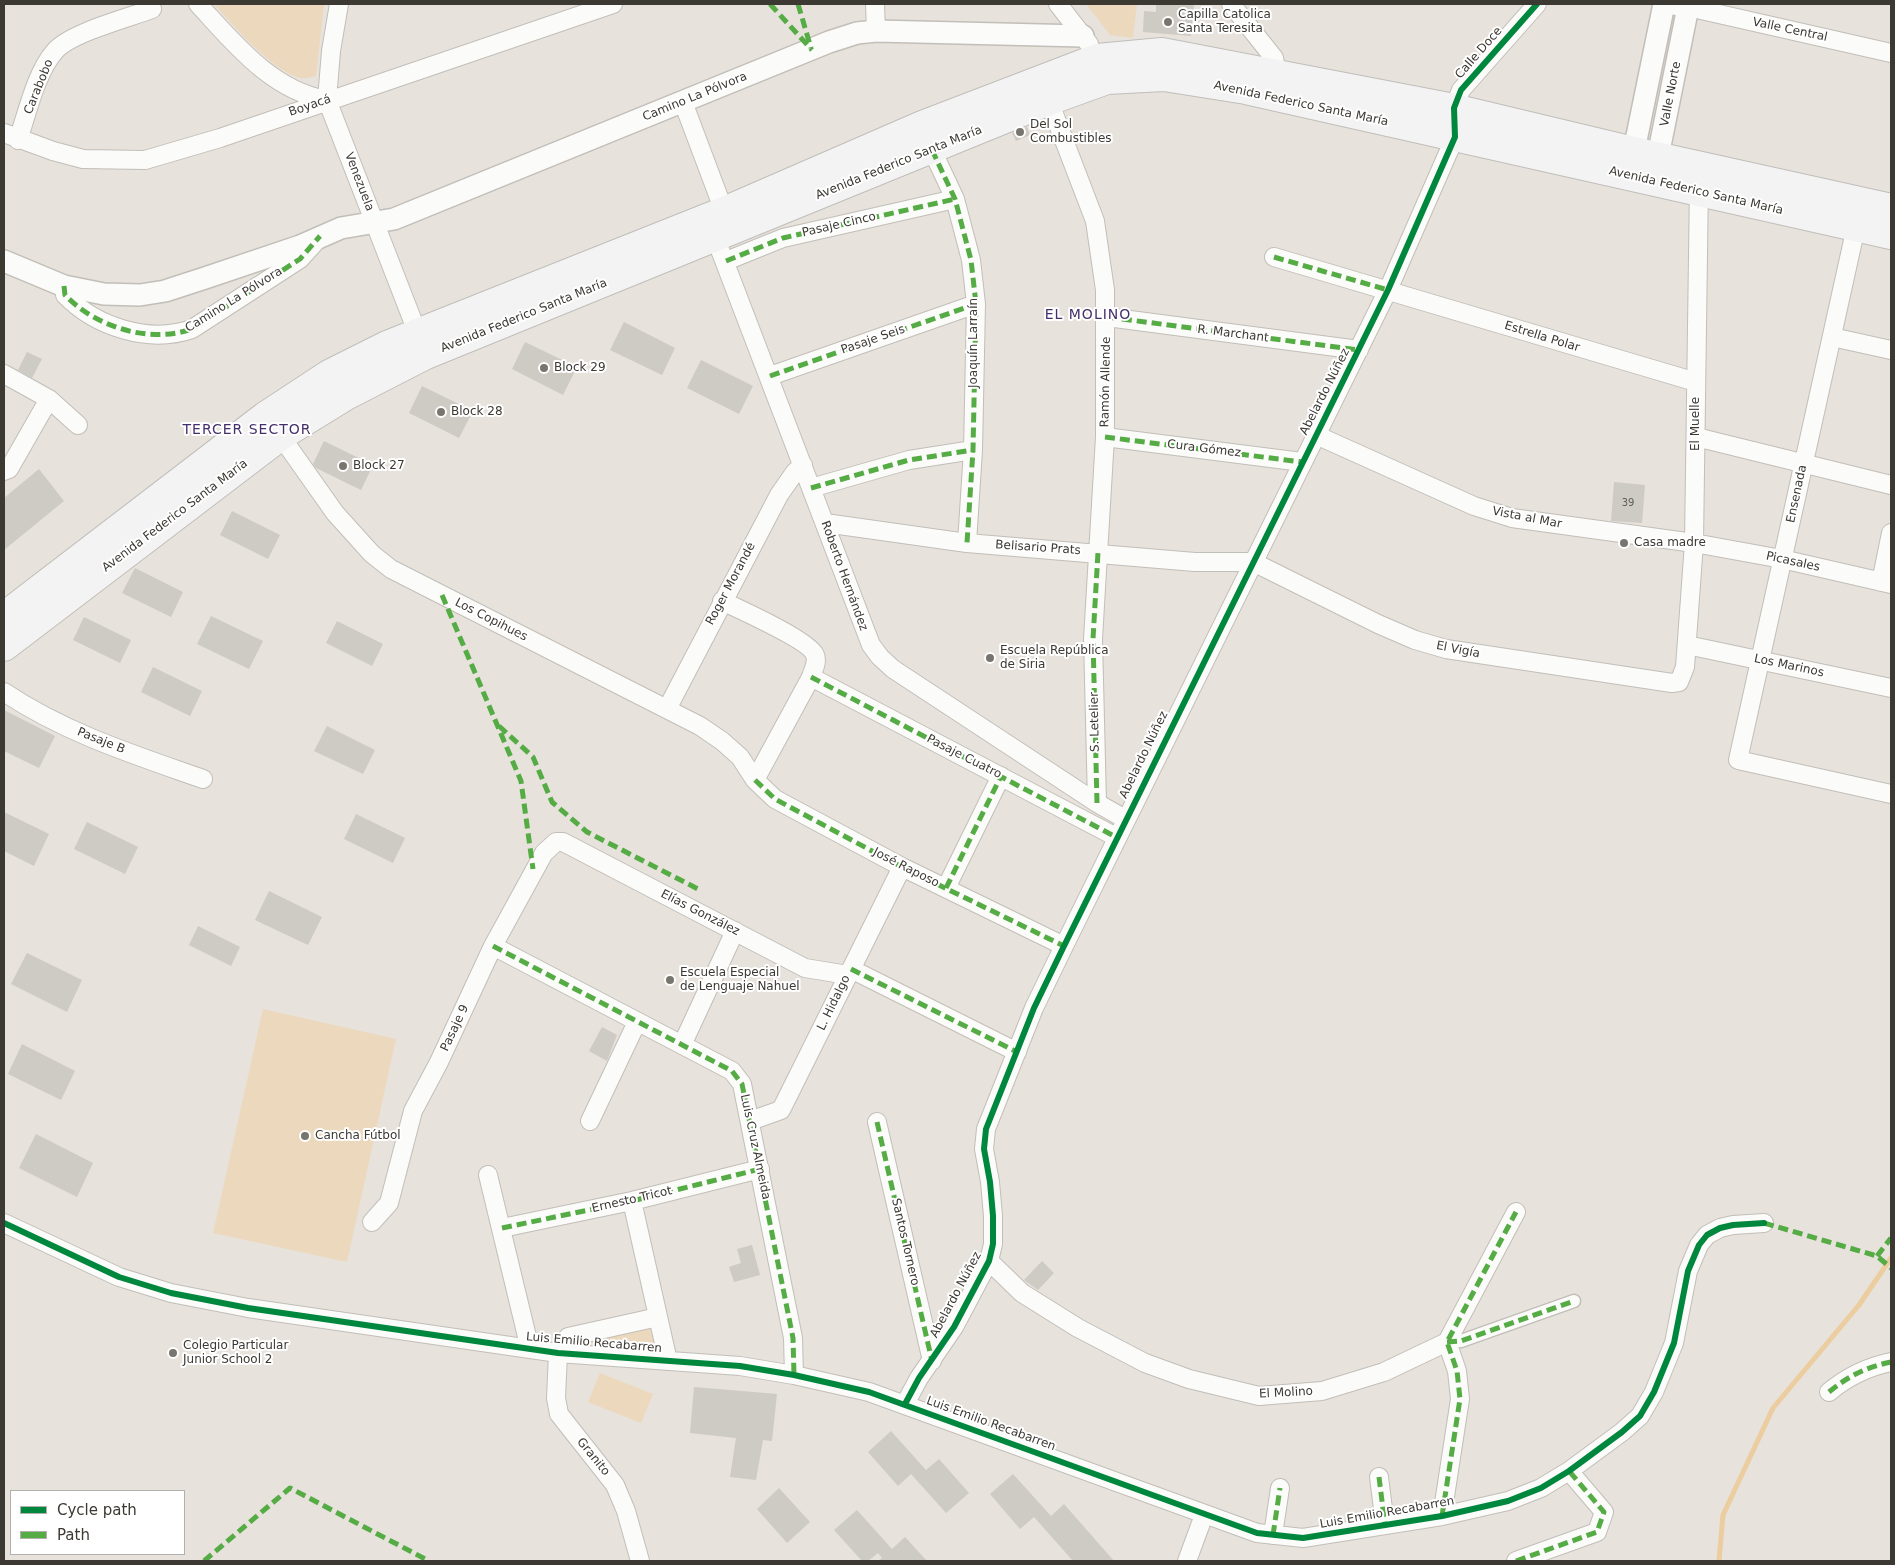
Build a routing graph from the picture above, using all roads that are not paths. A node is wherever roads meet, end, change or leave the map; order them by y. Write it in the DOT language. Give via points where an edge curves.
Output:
graph roads {
  1 [pos="198,4"];
  2 [pos="340,4"];
  3 [pos="613,4"];
  4 [pos="875,4"];
  5 [pos="1058,4"];
  6 [pos="1231,4"];
  7 [pos="1537,4"];
  8 [pos="1664,4"];
  9 [pos="1692,6"];
  10 [pos="152,9"];
  11 [pos="876,31"];
  12 [pos="1891,53"];
  13 [pos="1096,58"];
  14 [pos="1277,73"];
  15 [pos="327,100"];
  16 [pos="1049,101"];
  17 [pos="684,102"];
  18 [pos="1455,123"];
  19 [pos="11,136"];
  20 [pos="932,150"];
  21 [pos="1644,166"];
  22 [pos="1700,178"];
  23 [pos="955,199"];
  24 [pos="1891,208"];
  25 [pos="375,224"];
  26 [pos="1856,227"];
  27 [pos="718,232"];
  28 [pos="1891,235"];
  29 [pos="320,236"];
  30 [pos="1274,257"];
  31 [pos="4,261"];
  32 [pos="64,286"];
  33 [pos="1388,290"];
  34 [pos="976,304"];
  35 [pos="1107,318"];
  36 [pos="1832,337"];
  37 [pos="421,344"];
  38 [pos="1359,350"];
  39 [pos="1891,350"];
  40 [pos="4,374"];
  41 [pos="770,376"];
  42 [pos="1696,382"];
  43 [pos="49,399"];
  44 [pos="78,425"];
  45 [pos="273,426"];
  46 [pos="1316,435"];
  47 [pos="1105,437"];
  48 [pos="1696,437"];
  49 [pos="973,450"];
  50 [pos="1302,462"];
  51 [pos="1804,463"];
  52 [pos="803,465"];
  53 [pos="4,472"];
  54 [pos="1891,485"];
  55 [pos="811,488"];
  56 [pos="825,523"];
  57 [pos="1891,533"];
  58 [pos="967,543"];
  59 [pos="1694,543"];
  60 [pos="1098,552"];
  61 [pos="1782,559"];
  62 [pos="1253,562"];
  63 [pos="1886,583"];
  64 [pos="722,601"];
  65 [pos="4,616"];
  66 [pos="1686,645"];
  67 [pos="4,647"];
  68 [pos="1760,660"];
  69 [pos="813,670"];
  70 [pos="1679,682"];
  71 [pos="1891,688"];
  72 [pos="4,692"];
  73 [pos="667,709"];
  74 [pos="1001,776"];
  75 [pos="203,779"];
  76 [pos="755,780"];
  77 [pos="1891,794"];
  78 [pos="1097,803"];
  79 [pos="1125,818"];
  80 [pos="1116,837"];
  81 [pos="556,842"];
  82 [pos="902,866"];
  83 [pos="946,888"];
  84 [pos="736,932"];
  85 [pos="493,946"];
  86 [pos="1064,946"];
  87 [pos="850,972"];
  88 [pos="637,1022"];
  89 [pos="682,1045"];
  90 [pos="1017,1052"];
  91 [pos="590,1121"];
  92 [pos="750,1121"];
  93 [pos="877,1122"];
  94 [pos="760,1168"];
  95 [pos="488,1175"];
  96 [pos="632,1201"];
  97 [pos="1516,1212"];
  98 [pos="372,1222"];
  99 [pos="4,1223"];
  100 [pos="1764,1224"];
  101 [pos="502,1228"];
  102 [pos="989,1261"];
  103 [pos="1574,1301"];
  104 [pos="658,1317"];
  105 [pos="1448,1342"];
  106 [pos="530,1349"];
  107 [pos="558,1353"];
  108 [pos="668,1361"];
  109 [pos="932,1361"];
  110 [pos="1891,1362"];
  111 [pos="794,1375"];
  112 [pos="1829,1392"];
  113 [pos="905,1404"];
  114 [pos="1568,1471"];
  115 [pos="1378,1477"];
  116 [pos="1280,1488"];
  117 [pos="1204,1515"];
  118 [pos="1442,1516"];
  119 [pos="1385,1525"];
  120 [pos="1273,1535"];
  121 [pos="640,1561"];
  122 [pos="1187,1561"];
  123 [pos="1516,1561"];
  1 -- 15 [label="street" via="236,46 275,79 300,94"];
  2 -- 15 [label="street, Venezuela" via="331,51"];
  3 -- 15 [label="street, Boyacá"];
  4 -- 11 [label="street"];
  5 -- 13 [label="street"];
  6 -- 14 [label="street" via="1274,58"];
  7 -- 18 [label="street, Calle Doce" via="1461,90"];
  8 -- 21 [label="street, Valle Norte"];
  9 -- 12 [label="street, Valle Central"];
  9 -- 21 [label="street, Valle Norte"];
  10 -- 19 [label="street, Carabobo" via="64,43 54,52"];
  11 -- 13 [label="street, Camino La Pólvora"];
  11 -- 17 [label="street, Camino La Pólvora" via="829,42"];
  13 -- 14 [label="main road, Avenida Federico Santa María" via="1162,52"];
  13 -- 16 [label="main road, Avenida Federico Santa María"];
  13 -- 18 [label="main road, Avenida Federico Santa María" via="1164,77"];
  13 -- 27 [label="main road, Avenida Federico Santa María" via="922,125"];
  14 -- 18 [label="main road, Avenida Federico Santa María"];
  15 -- 19 [label="street, Boyacá" via="220,138 145,160 83,159"];
  15 -- 25 [label="street, Venezuela"];
  16 -- 20 [label="main road, Avenida Federico Santa María"];
  16 -- 35 [label="street, Ramón Allende" via="1095,221"];
  17 -- 25 [label="street, Camino La Pólvora" via="394,220"];
  17 -- 27 [label="street, Roberto Hernández"];
  18 -- 21 [label="main road, Avenida Federico Santa María"];
  18 -- 33 [label="street, Abelardo Núñez"];
  20 -- 23 [label="street, Joaquín Larraín"];
  20 -- 27 [label="main road, Avenida Federico Santa María"];
  21 -- 22 [label="main road, Avenida Federico Santa María"];
  22 -- 24 [label="main road, Avenida Federico Santa María"];
  22 -- 26 [label="main road, Avenida Federico Santa María"];
  22 -- 42 [label="street, El Muelle"];
  23 -- 27 [label="street, Pasaje Cinco" via="783,238"];
  23 -- 34 [label="street, Joaquín Larraín" via="971,260"];
  25 -- 29 [label="street, Camino La Pólvora" via="341,228"];
  25 -- 37 [label="street, Venezuela"];
  26 -- 28 [label="main road, Avenida Federico Santa María"];
  26 -- 36 [label="street, Ensenada"];
  27 -- 37 [label="main road, Avenida Federico Santa María"];
  27 -- 41 [label="street, Roberto Hernández"];
  29 -- 32 [label="street, Camino La Pólvora" via="300,246 140,295"];
  29 -- 32 [label="street, Camino La Pólvora" via="300,260 192,329 176,335 148,335 110,325 74,304 65,295"];
  30 -- 33 [label="street, Estrella Polar"];
  31 -- 32 [label="street, Camino La Pólvora"];
  33 -- 38 [label="street, Abelardo Núñez"];
  33 -- 42 [label="street, Estrella Polar"];
  34 -- 41 [label="street, Pasaje Seis"];
  34 -- 49 [label="street, Joaquín Larraín"];
  35 -- 38 [label="street, R. Marchant"];
  35 -- 47 [label="street, Ramón Allende"];
  36 -- 39 [label="street"];
  36 -- 51 [label="street, Ensenada"];
  37 -- 45 [label="main road, Avenida Federico Santa María" via="329,374"];
  38 -- 46 [label="street, Abelardo Núñez"];
  40 -- 43 [label="street"];
  41 -- 52 [label="street, Roberto Hernández"];
  42 -- 48 [label="street, El Muelle"];
  43 -- 44 [label="street"];
  43 -- 53 [label="street" via="9,469"];
  45 -- 65 [label="main road, Avenida Federico Santa María"];
  45 -- 67 [label="main road, Avenida Federico Santa María"];
  45 -- 73 [label="street, Los Copihues" via="334,513 391,570"];
  46 -- 50 [label="street, Abelardo Núñez"];
  46 -- 59 [label="street, Vista al Mar" via="1474,506 1512,518"];
  47 -- 50 [label="street, Cura Gómez"];
  47 -- 60 [label="street, Ramón Allende"];
  48 -- 51 [label="street"];
  48 -- 59 [label="street, El Muelle"];
  49 -- 55 [label="street" via="909,460"];
  49 -- 58 [label="street, Joaquín Larraín"];
  50 -- 62 [label="street, Abelardo Núñez"];
  51 -- 54 [label="street"];
  51 -- 61 [label="street, Ensenada"];
  52 -- 55 [label="street, Roberto Hernández"];
  52 -- 64 [label="street, Roger Morandé" via="787,482"];
  55 -- 56 [label="street, Roberto Hernández"];
  56 -- 58 [label="street, Belisario Prats"];
  56 -- 78 [label="street, Roberto Hernández" via="864,630 880,658"];
  57 -- 63 [label="street"];
  58 -- 60 [label="street, Belisario Prats"];
  59 -- 61 [label="street, Picasales"];
  59 -- 66 [label="street, El Muelle"];
  60 -- 62 [label="street, Belisario Prats" via="1195,562"];
  60 -- 78 [label="street, S. Letelier" via="1093,639"];
  61 -- 63 [label="street, Picasales"];
  61 -- 68 [label="street, Ensenada"];
  62 -- 70 [label="street, El Vigía" via="1415,640 1446,649"];
  62 -- 79 [label="street, Abelardo Núñez"];
  64 -- 69 [label="street" via="811,649 815,655"];
  64 -- 73 [label="street, Roger Morandé"];
  66 -- 68 [label="street, Los Marinos"];
  66 -- 70 [label="street, El Muelle" via="1685,667"];
  68 -- 71 [label="street, Los Marinos"];
  68 -- 77 [label="street, Ensenada" via="1738,760"];
  69 -- 74 [label="street, Pasaje Cuatro"];
  69 -- 76 [label="street"];
  72 -- 75 [label="street, Pasaje B" via="29,709 101,743"];
  73 -- 76 [label="street, Los Copihues" via="722,741 740,757"];
  74 -- 80 [label="street, Pasaje Cuatro"];
  74 -- 83 [label="street"];
  76 -- 82 [label="street, José Raposo" via="775,799"];
  78 -- 79 [label="street, Roberto Hernández"];
  79 -- 80 [label="street, Abelardo Núñez"];
  80 -- 86 [label="street, Abelardo Núñez"];
  81 -- 84 [label="street, Elías González" via="563,842"];
  81 -- 85 [label="street, Pasaje 9" via="533,869"];
  82 -- 83 [label="street, José Raposo"];
  82 -- 87 [label="street, L. Hidalgo"];
  83 -- 86 [label="street, José Raposo"];
  84 -- 87 [label="street, Elías González" via="805,968"];
  84 -- 89 [label="street"];
  85 -- 88 [label="street, Luis Cruz Almeida"];
  85 -- 98 [label="street, Pasaje 9" via="413,1111 389,1203"];
  86 -- 90 [label="street, Abelardo Núñez"];
  87 -- 90 [label="street, Elías González"];
  87 -- 92 [label="street, L. Hidalgo" via="781,1110"];
  88 -- 89 [label="street, Luis Cruz Almeida"];
  88 -- 91 [label="street"];
  89 -- 92 [label="street, Luis Cruz Almeida" via="732,1071 742,1084"];
  90 -- 102 [label="street, Abelardo Núñez" via="986,1129 984,1149 993,1216"];
  92 -- 94 [label="street, Luis Cruz Almeida"];
  93 -- 109 [label="street, Santos Tornero"];
  94 -- 96 [label="street, Ernesto Tricot"];
  94 -- 111 [label="street, Luis Cruz Almeida" via="793,1338"];
  95 -- 101 [label="street"];
  96 -- 101 [label="street, Ernesto Tricot"];
  96 -- 104 [label="street"];
  97 -- 105 [label="street"];
  99 -- 106 [label="street, Luis Emilio Recabarren" via="119,1277 170,1293 248,1308"];
  100 -- 114 [label="street, Luis Emilio Recabarren" via="1720,1228 1707,1235 1699,1245 1688,1271 1674,1343 1654,1392 1640,1416"];
  101 -- 106 [label="street"];
  102 -- 105 [label="street, El Molino" via="1022,1293 1145,1364 1189,1379 1259,1396 1322,1391 1384,1372"];
  102 -- 109 [label="street, Abelardo Núñez"];
  103 -- 105 [label="street, El Molino" via="1461,1341"];
  104 -- 107 [label="street, Luis Emilio Recabarren" via="568,1337"];
  104 -- 108 [label="street"];
  105 -- 118 [label="street" via="1460,1398"];
  106 -- 107 [label="street, Luis Emilio Recabarren"];
  107 -- 108 [label="street, Luis Emilio Recabarren"];
  107 -- 121 [label="street, Granito" via="558,1414 615,1485"];
  108 -- 111 [label="street, Luis Emilio Recabarren" via="740,1366"];
  109 -- 113 [label="street, Abelardo Núñez"];
  110 -- 112 [label="street" via="1872,1366 1844,1379"];
  111 -- 113 [label="street, Luis Emilio Recabarren" via="869,1392"];
  113 -- 117 [label="street, Luis Emilio Recabarren"];
  114 -- 118 [label="street, Luis Emilio Recabarren" via="1540,1488 1508,1500"];
  114 -- 123 [label="street" via="1604,1512 1597,1532"];
  115 -- 119 [label="street"];
  116 -- 120 [label="street"];
  117 -- 120 [label="street, Luis Emilio Recabarren" via="1257,1533"];
  117 -- 122 [label="street"];
  118 -- 119 [label="street, Luis Emilio Recabarren"];
  119 -- 120 [label="street, Luis Emilio Recabarren" via="1303,1538"];
}
